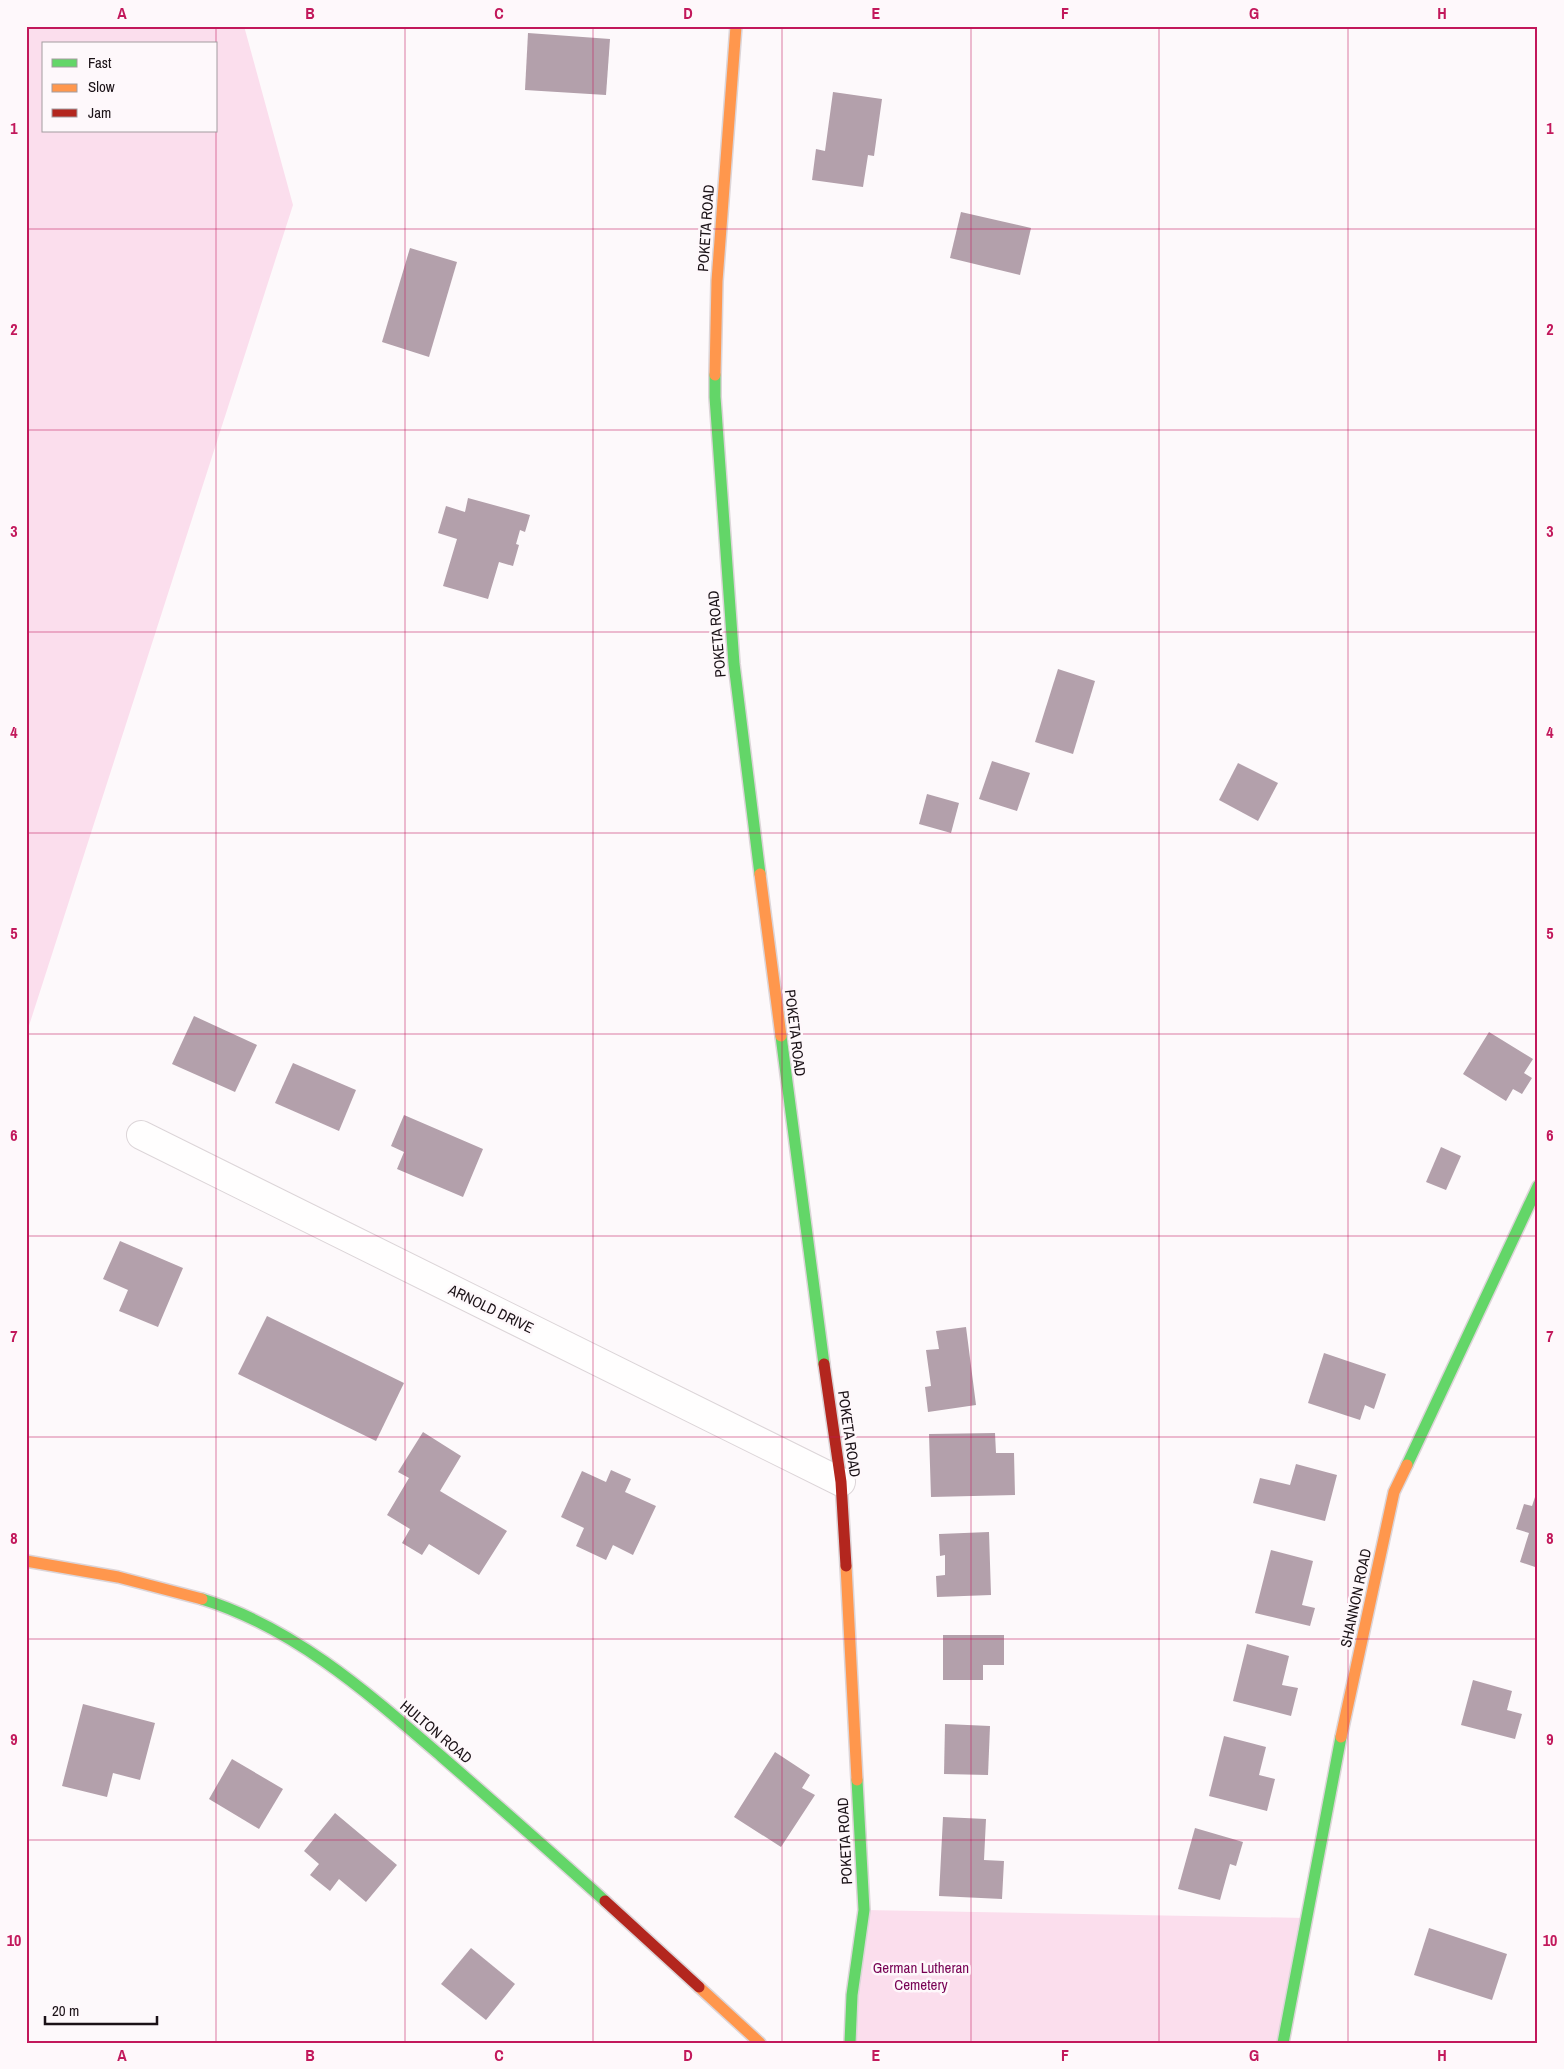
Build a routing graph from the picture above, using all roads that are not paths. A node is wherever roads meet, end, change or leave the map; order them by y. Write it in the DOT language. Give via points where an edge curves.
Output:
graph roads {
  1 [pos="736,26"];
  2 [pos="141,1135"];
  3 [pos="1538,1186"];
  4 [pos="841,1482"];
  5 [pos="26,1561"];
  6 [pos="760,2043"];
  7 [pos="850,2043"];
  8 [pos="1283,2043"];
  1 -- 4 [label="street, POKETA ROAD" via="717,281 715,396 733,654 807,1245"];
  2 -- 4 [label="street, ARNOLD DRIVE"];
  3 -- 8 [label="street, SHANNON ROAD" via="1394,1492 1327,1802"];
  4 -- 7 [label="street, POKETA ROAD" via="864,1910 852,1995"];
  5 -- 6 [label="street, HULTON ROAD" via="90,1571 186,1593 265,1625 323,1661 373,1698 522,1825"];
}
